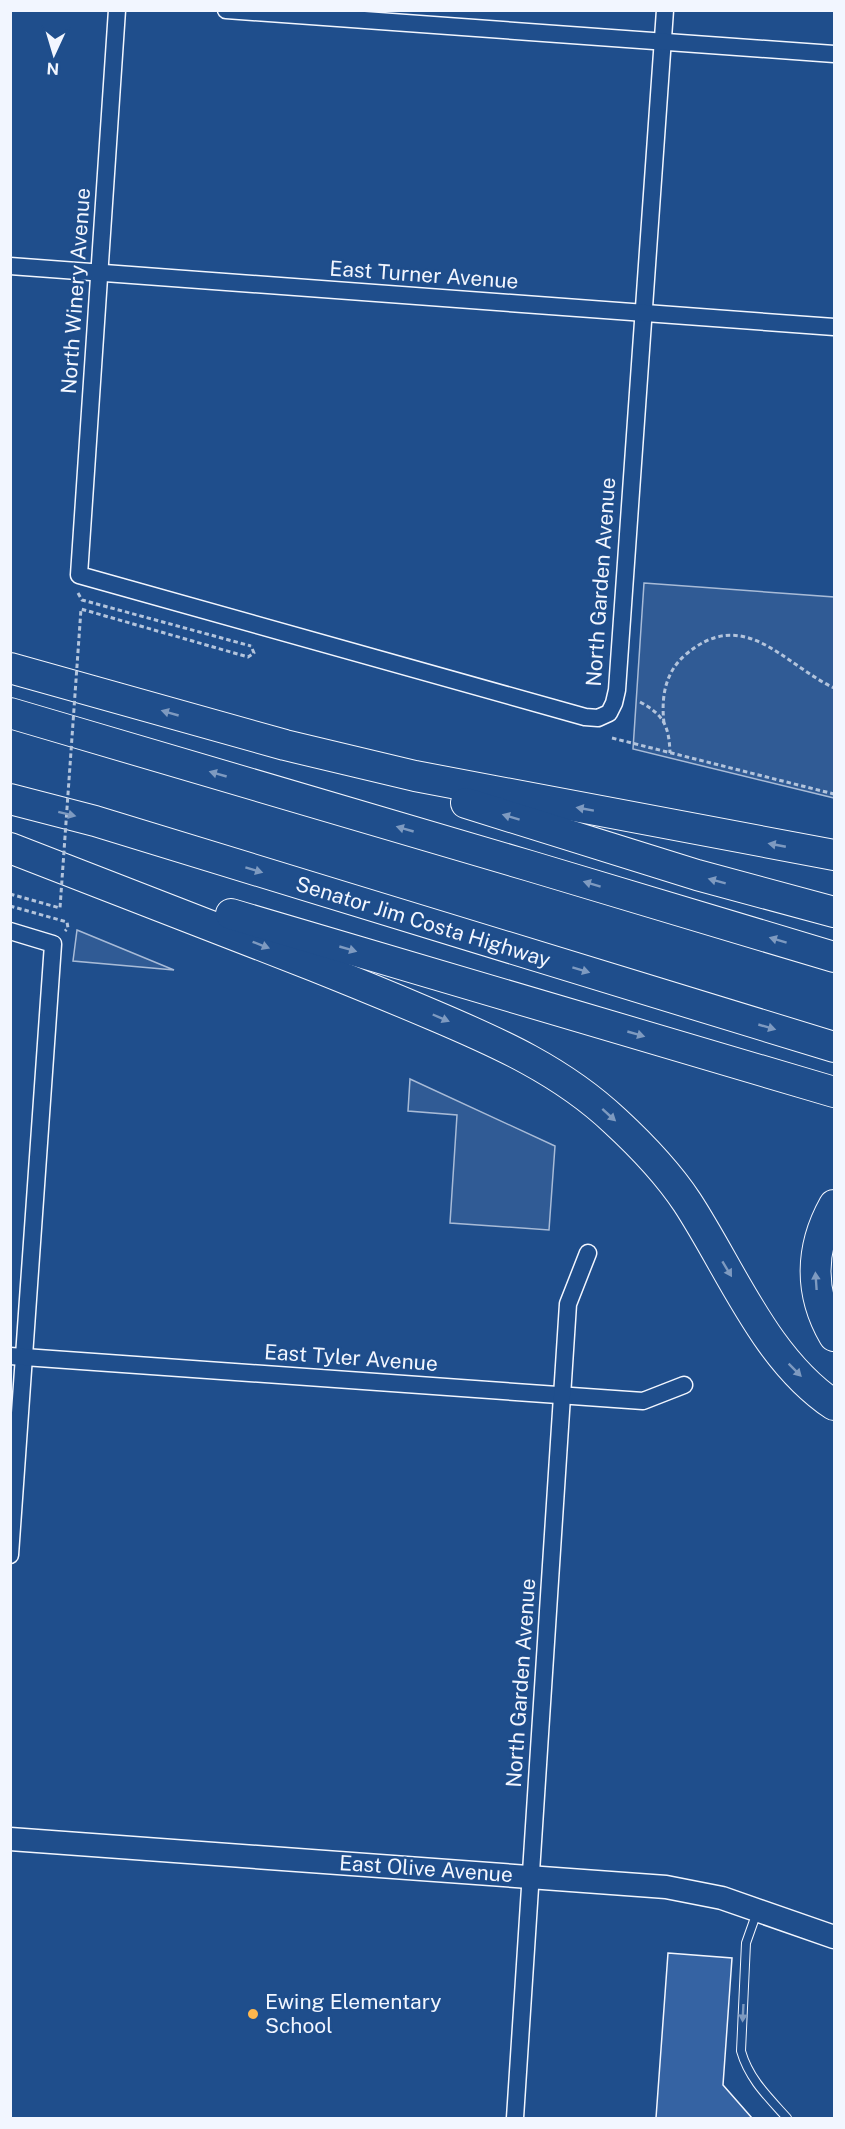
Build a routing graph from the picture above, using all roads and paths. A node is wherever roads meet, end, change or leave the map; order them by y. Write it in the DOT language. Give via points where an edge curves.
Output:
graph roads {
  1 [pos="117,10"];
  2 [pos="226,10"];
  3 [pos="665,10"];
  4 [pos="663,42"];
  5 [pos="834,54"];
  6 [pos="10,266"];
  7 [pos="100,273"];
  8 [pos="644,314"];
  9 [pos="834,327"];
  10 [pos="79,575"];
  11 [pos="10,668"];
  12 [pos="834,688"];
  13 [pos="640,702"];
  14 [pos="10,713"];
  15 [pos="664,723"];
  16 [pos="612,738"];
  17 [pos="285,745"];
  18 [pos="670,753"];
  19 [pos="834,794"];
  20 [pos="10,799"];
  21 [pos="10,847"];
  22 [pos="834,855"];
  23 [pos="10,894"];
  24 [pos="10,906"];
  25 [pos="834,912"];
  26 [pos="10,931"];
  27 [pos="53,944"];
  28 [pos="834,957"];
  29 [pos="834,1047"];
  30 [pos="834,1092"];
  31 [pos="834,1205"];
  32 [pos="588,1253"];
  33 [pos="834,1336"];
  34 [pos="18,1357"];
  35 [pos="684,1385"];
  36 [pos="562,1396"];
  37 [pos="834,1405"];
  38 [pos="10,1554"];
  39 [pos="10,1839"];
  40 [pos="532,1877"];
  41 [pos="758,1909"];
  42 [pos="834,1937"];
  43 [pos="514,2118"];
  44 [pos="787,2118"];
  1 -- 7 [label="street, North Winery Avenue"];
  2 -- 4 [label="street"];
  3 -- 4 [label="street, North Garden Avenue"];
  4 -- 5 [label="street"];
  4 -- 8 [label="street, North Garden Avenue"];
  6 -- 7 [label="street, East Turner Avenue"];
  7 -- 8 [label="street, East Turner Avenue"];
  7 -- 10 [label="street, North Winery Avenue"];
  8 -- 9 [label="street, East Turner Avenue"];
  8 -- 10 [label="street, North Garden Avenue" via="617,690 609,714 585,717"];
  10 -- 23 [label="path, bridge" via="78,594 82,600 251,646 254,653 248,657 81,609 60,908"];
  17 -- 11 [label="highway, one-way"];
  12 -- 15 [label="path" via="760,641 747,636 721,636 696,646 673,668 664,695"];
  13 -- 15 [label="path"];
  28 -- 14 [label="highway, one-way"];
  15 -- 18 [label="path"];
  16 -- 18 [label="path"];
  22 -- 17 [label="highway, one-way" via="415,776"];
  25 -- 17 [label="highway, one-way" via="697,875"];
  18 -- 19 [label="path"];
  20 -- 29 [label="highway, Senator Jim Costa Highway, one-way" via="95,821"];
  21 -- 30 [label="highway, one-way"];
  21 -- 37 [label="highway, one-way" via="362,986 485,1037 552,1071 596,1103 656,1163 686,1200 785,1360"];
  24 -- 27 [label="path" via="67,922 68,928"];
  26 -- 27 [label="street"];
  27 -- 34 [label="street"];
  33 -- 31 [label="highway, one-way" via="823,1315 815,1282 818,1243"];
  32 -- 36 [label="street, North Garden Avenue" via="568,1304"];
  34 -- 36 [label="street, East Tyler Avenue"];
  34 -- 38 [label="street"];
  35 -- 36 [label="street, East Tyler Avenue" via="644,1401"];
  36 -- 40 [label="street, North Garden Avenue"];
  39 -- 40 [label="main road, East Olive Avenue"];
  40 -- 41 [label="main road, East Olive Avenue" via="666,1887"];
  40 -- 43 [label="street, North Garden Avenue"];
  41 -- 42 [label="main road, East Olive Avenue"];
  41 -- 44 [label="lane, one-way" via="746,1943 741,2051 753,2080"];
}
